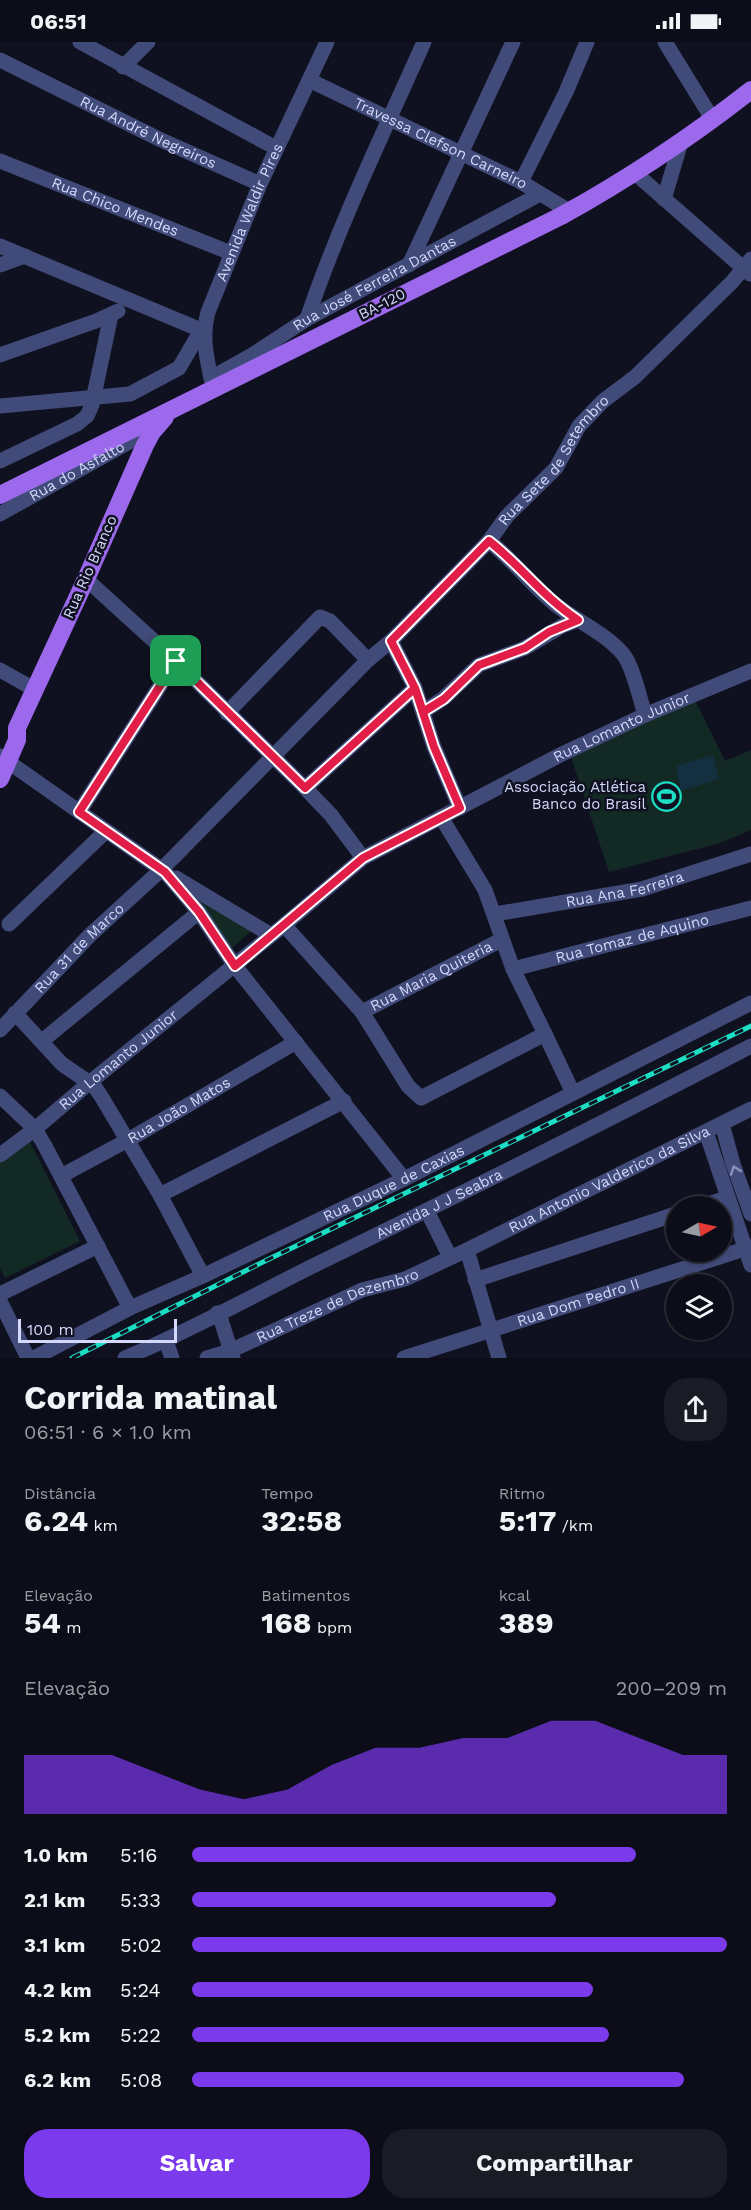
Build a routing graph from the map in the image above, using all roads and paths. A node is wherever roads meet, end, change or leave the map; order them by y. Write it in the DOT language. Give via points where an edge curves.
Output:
graph roads {
  1 [pos="80,42"];
  2 [pos="148,42"];
  3 [pos="327,42"];
  4 [pos="424,42"];
  5 [pos="513,42"];
  6 [pos="587,42"];
  7 [pos="665,42"];
  8 [pos="0,60"];
  9 [pos="123,67"];
  10 [pos="309,80"];
  11 [pos="751,90"];
  12 [pos="390,117"];
  13 [pos="712,120"];
  14 [pos="681,142"];
  15 [pos="276,148"];
  16 [pos="461,153"];
  17 [pos="0,161"];
  18 [pos="635,173"];
  19 [pos="521,182"];
  20 [pos="260,184"];
  21 [pos="540,194"];
  22 [pos="664,199"];
  23 [pos="569,212"];
  24 [pos="0,246"];
  25 [pos="231,253"];
  26 [pos="25,256"];
  27 [pos="0,265"];
  28 [pos="409,265"];
  29 [pos="749,268"];
  30 [pos="132,301"];
  31 [pos="111,315"];
  32 [pos="307,319"];
  33 [pos="203,327"];
  34 [pos="0,355"];
  35 [pos="213,384"];
  36 [pos="94,398"];
  37 [pos="0,406"];
  38 [pos="171,411"];
  39 [pos="156,427"];
  40 [pos="0,461"];
  41 [pos="0,495"];
  42 [pos="0,514"];
  43 [pos="489,541"];
  44 [pos="86,579"];
  45 [pos="578,620"];
  46 [pos="391,641"];
  47 [pos="368,660"];
  48 [pos="176,661"];
  49 [pos="0,670"];
  50 [pos="751,671"];
  51 [pos="415,688"];
  52 [pos="34,689"];
  53 [pos="423,712"];
  54 [pos="227,713"];
  55 [pos="645,715"];
  56 [pos="3,754"];
  57 [pos="273,758"];
  58 [pos="0,779"];
  59 [pos="305,788"];
  60 [pos="460,808"];
  61 [pos="79,812"];
  62 [pos="441,817"];
  63 [pos="106,831"];
  64 [pos="751,854"];
  65 [pos="363,858"];
  66 [pos="163,871"];
  67 [pos="751,908"];
  68 [pos="199,912"];
  69 [pos="495,914"];
  70 [pos="9,924"];
  71 [pos="284,925"];
  72 [pos="271,935"];
  73 [pos="501,940"];
  74 [pos="235,966"];
  75 [pos="513,969"];
  76 [pos="751,1003"];
  77 [pos="362,1012"];
  78 [pos="15,1013"];
  79 [pos="0,1030"];
  80 [pos="545,1034"];
  81 [pos="42,1041"];
  82 [pos="296,1042"];
  83 [pos="751,1046"];
  84 [pos="88,1083"];
  85 [pos="573,1092"];
  86 [pos="0,1096"];
  87 [pos="344,1101"];
  88 [pos="751,1109"];
  89 [pos="722,1124"];
  90 [pos="35,1129"];
  91 [pos="706,1132"];
  92 [pos="128,1140"];
  93 [pos="0,1155"];
  94 [pos="62,1176"];
  95 [pos="404,1179"];
  96 [pos="160,1195"];
  97 [pos="726,1196"];
  98 [pos="732,1210"];
  99 [pos="427,1211"];
  100 [pos="751,1214"];
  101 [pos="666,1217"];
  102 [pos="98,1246"];
  103 [pos="748,1248"];
  104 [pos="467,1250"];
  105 [pos="450,1257"];
  106 [pos="751,1265"];
  107 [pos="203,1276"];
  108 [pos="475,1280"];
  109 [pos="0,1294"];
  110 [pos="130,1308"];
  111 [pos="2,1310"];
  112 [pos="217,1313"];
  113 [pos="491,1330"];
  114 [pos="166,1341"];
  115 [pos="232,1354"];
  116 [pos="28,1358"];
  117 [pos="34,1358"];
  118 [pos="125,1358"];
  119 [pos="172,1358"];
  120 [pos="207,1358"];
  121 [pos="404,1358"];
  122 [pos="499,1358"];
  1 -- 9 [label="street"];
  2 -- 9 [label="street"];
  3 -- 10 [label="street, Avenida Waldir Pires"];
  4 -- 12 [label="street"];
  5 -- 16 [label="street"];
  6 -- 19 [label="street"];
  7 -- 13 [label="street"];
  8 -- 20 [label="street, Rua André Negreiros"];
  9 -- 15 [label="street"];
  10 -- 12 [label="street, Travessa Clefson Carneiro"];
  10 -- 15 [label="street, Avenida Waldir Pires"];
  11 -- 13 [label="main road, BA-120 / BA-120"];
  12 -- 16 [label="street, Travessa Clefson Carneiro"];
  12 -- 32 [label="street" via="339,230"];
  13 -- 14 [label="main road, BA-120 / BA-120"];
  14 -- 18 [label="main road, BA-120 / BA-120"];
  14 -- 22 [label="street"];
  15 -- 20 [label="street, Avenida Waldir Pires"];
  16 -- 19 [label="street, Travessa Clefson Carneiro"];
  16 -- 28 [label="street"];
  17 -- 25 [label="street, Rua Chico Mendes"];
  18 -- 22 [label="street"];
  18 -- 23 [label="main road, BA-120 / BA-120"];
  19 -- 21 [label="street, Travessa Clefson Carneiro"];
  20 -- 25 [label="street, Avenida Waldir Pires"];
  21 -- 23 [label="street, Travessa Clefson Carneiro"];
  21 -- 28 [label="street, Rua José Ferreira Dantas"];
  22 -- 29 [label="street"];
  23 -- 35 [label="main road, BA-120 / BA-120"];
  24 -- 26 [label="street"];
  25 -- 33 [label="street, Avenida Waldir Pires"];
  26 -- 27 [label="street"];
  26 -- 30 [label="street"];
  28 -- 32 [label="street, Rua José Ferreira Dantas"];
  29 -- 43 [label="street, Rua Sete de Setembro" via="579,426 556,468 507,516"];
  30 -- 31 [label="street"];
  30 -- 33 [label="street"];
  31 -- 34 [label="street"];
  31 -- 36 [label="street"];
  32 -- 35 [label="street, Rua José Ferreira Dantas"];
  33 -- 35 [label="street, Avenida Waldir Pires"];
  33 -- 36 [label="street" via="179,368 130,394"];
  35 -- 38 [label="main road, BA-120 / BA-120"];
  36 -- 37 [label="street"];
  36 -- 40 [label="street" via="83,420"];
  38 -- 39 [label="main road, Rua Rio Branco"];
  38 -- 41 [label="main road, BA-120 / BA-120"];
  39 -- 42 [label="street, Rua do Asfalto"];
  39 -- 44 [label="main road, Rua Rio Branco"];
  43 -- 45 [label="street" via="554,603"];
  43 -- 46 [label="street, Rua Sete de Setembro"];
  44 -- 48 [label="street"];
  44 -- 52 [label="main road, Rua Rio Branco"];
  45 -- 53 [label="street" via="525,648 479,665 444,699"];
  45 -- 55 [label="street" via="624,655"];
  46 -- 47 [label="street, Rua Sete de Setembro"];
  46 -- 51 [label="street"];
  47 -- 54 [label="street" via="330,621 320,617"];
  47 -- 57 [label="street, Rua Sete de Setembro"];
  48 -- 54 [label="street"];
  48 -- 61 [label="street"];
  49 -- 52 [label="street"];
  50 -- 55 [label="street, Rua Lomanto Junior"];
  51 -- 53 [label="street"];
  51 -- 59 [label="street"];
  52 -- 56 [label="main road, Rua Rio Branco" via="16,728 17,740"];
  53 -- 60 [label="street"];
  54 -- 57 [label="street"];
  55 -- 60 [label="street, Rua Lomanto Junior"];
  56 -- 58 [label="main road, Rua Rio Branco"];
  56 -- 61 [label="street"];
  57 -- 59 [label="street"];
  57 -- 66 [label="street, Rua Sete de Setembro"];
  59 -- 65 [label="street"];
  60 -- 62 [label="street, Rua Lomanto Junior"];
  61 -- 63 [label="street"];
  62 -- 65 [label="street, Rua Lomanto Junior"];
  62 -- 69 [label="street"];
  63 -- 66 [label="street"];
  63 -- 70 [label="street"];
  64 -- 69 [label="street, Rua Ana Ferreira" via="642,889"];
  65 -- 71 [label="street, Rua Lomanto Junior"];
  66 -- 68 [label="street"];
  66 -- 72 [label="street"];
  66 -- 78 [label="street, Rua 31 de Marco" via="90,936"];
  67 -- 75 [label="street, Rua Tomaz de Aquino"];
  68 -- 74 [label="street"];
  68 -- 81 [label="street"];
  69 -- 73 [label="street"];
  71 -- 72 [label="street, Rua Lomanto Junior"];
  71 -- 77 [label="street"];
  72 -- 74 [label="street, Rua Lomanto Junior"];
  73 -- 75 [label="street"];
  73 -- 77 [label="street, Rua Maria Quiteria"];
  74 -- 82 [label="street"];
  74 -- 84 [label="street, Rua Lomanto Junior"];
  75 -- 80 [label="street"];
  76 -- 85 [label="street, Rua Duque de Caxias"];
  77 -- 80 [label="street" via="408,1086 421,1098"];
  78 -- 79 [label="street, Rua 31 de Marco"];
  78 -- 81 [label="street"];
  80 -- 85 [label="street"];
  81 -- 84 [label="street" via="62,1064"];
  82 -- 87 [label="street"];
  82 -- 92 [label="street, Rua João Matos"];
  83 -- 99 [label="street, Avenida J J Seabra"];
  84 -- 90 [label="street, Rua Lomanto Junior"];
  84 -- 92 [label="street" via="101,1096"];
  85 -- 95 [label="street, Rua Duque de Caxias"];
  86 -- 90 [label="street"];
  87 -- 95 [label="street"];
  87 -- 96 [label="street"];
  88 -- 89 [label="street, Rua Antonio Valderico da Silva"];
  89 -- 91 [label="street, Rua Antonio Valderico da Silva"];
  100 -- 89 [label="street, one-way"];
  90 -- 93 [label="street, Rua Lomanto Junior"];
  90 -- 94 [label="street"];
  91 -- 97 [label="street"];
  91 -- 104 [label="street, Rua Antonio Valderico da Silva"];
  92 -- 94 [label="street, Rua João Matos"];
  92 -- 96 [label="street"];
  94 -- 102 [label="street"];
  95 -- 107 [label="street, Rua Duque de Caxias"];
  96 -- 107 [label="street"];
  98 -- 103 [label="street"];
  99 -- 105 [label="street"];
  99 -- 112 [label="street, Avenida J J Seabra"];
  101 -- 108 [label="street"];
  102 -- 109 [label="street"];
  102 -- 110 [label="street"];
  103 -- 106 [label="street"];
  103 -- 113 [label="street, Rua Dom Pedro II"];
  104 -- 105 [label="street, Rua Treze de Dezembro"];
  104 -- 108 [label="street"];
  105 -- 115 [label="street, Rua Treze de Dezembro" via="405,1278 362,1290"];
  107 -- 110 [label="street, Rua Duque de Caxias"];
  108 -- 113 [label="street"];
  110 -- 117 [label="street, Rua Duque de Caxias"];
  111 -- 116 [label="street"];
  112 -- 114 [label="street, Avenida J J Seabra"];
  112 -- 115 [label="street"];
  113 -- 121 [label="street, Rua Dom Pedro II"];
  113 -- 122 [label="street"];
  114 -- 118 [label="street, Avenida J J Seabra"];
  114 -- 119 [label="street"];
  115 -- 120 [label="street, Rua Treze de Dezembro"];
}
